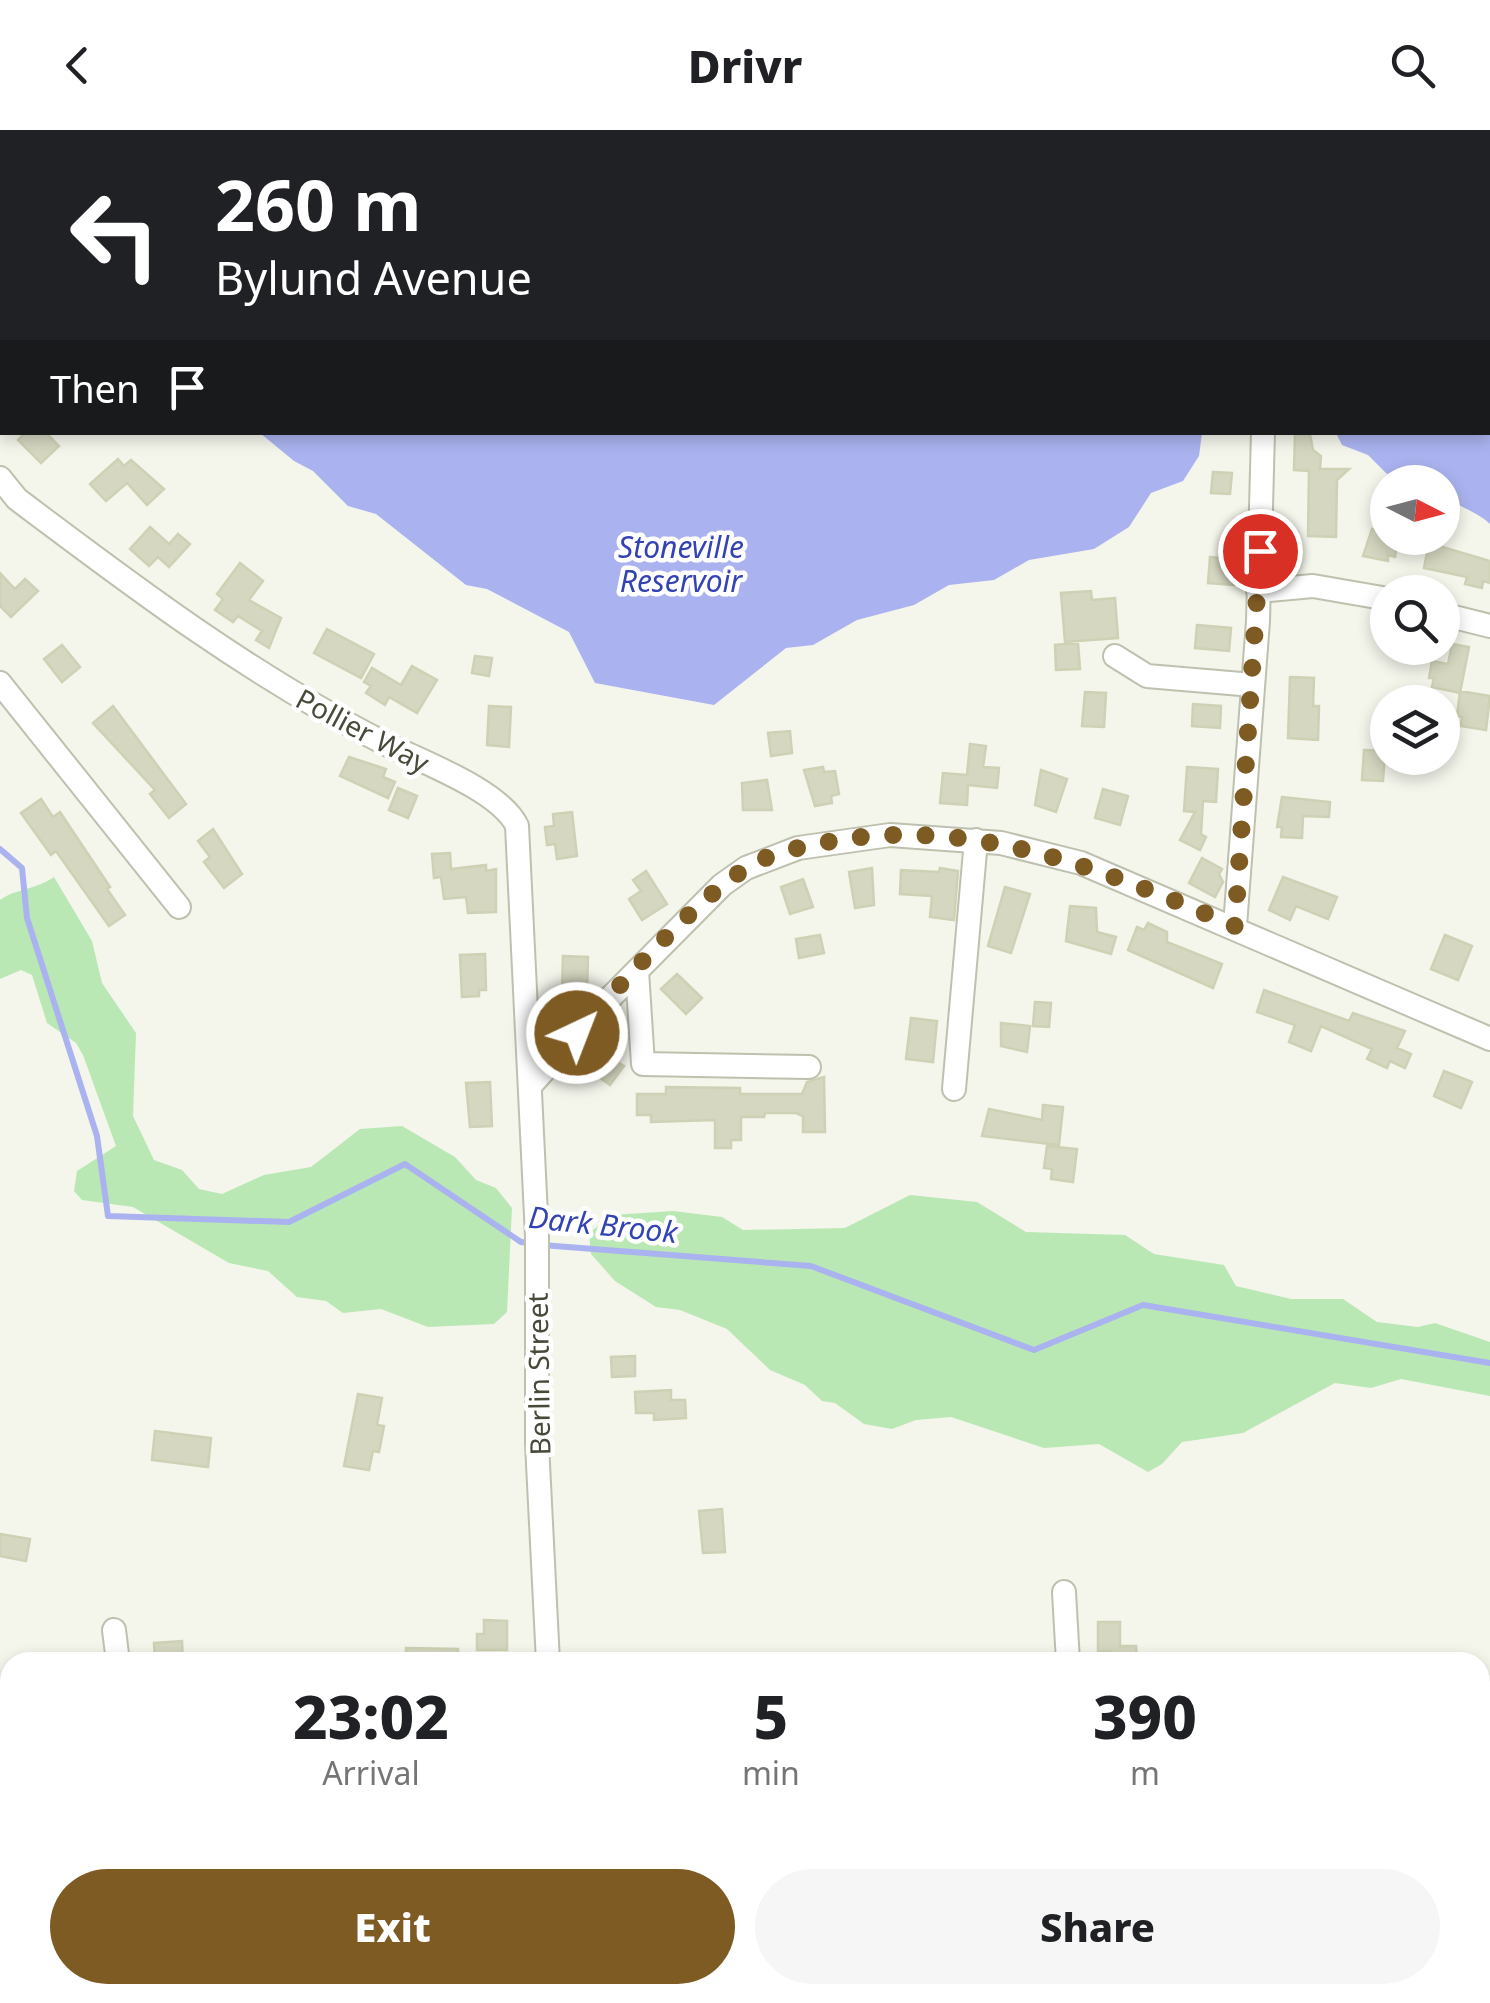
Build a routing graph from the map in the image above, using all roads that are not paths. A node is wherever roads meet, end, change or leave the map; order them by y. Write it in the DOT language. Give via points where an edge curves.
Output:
graph roads {
  1 [pos="1264,435"];
  2 [pos="0,478"];
  3 [pos="1258,591"];
  4 [pos="1370,596"];
  5 [pos="1460,618"];
  6 [pos="1490,626"];
  7 [pos="1114,656"];
  8 [pos="0,683"];
  9 [pos="1253,685"];
  10 [pos="976,840"];
  11 [pos="179,907"];
  12 [pos="1235,926"];
  13 [pos="637,970"];
  14 [pos="1490,1039"];
  15 [pos="809,1066"];
  16 [pos="531,1086"];
  17 [pos="954,1089"];
  18 [pos="1064,1592"];
  19 [pos="114,1630"];
  20 [pos="117,1652"];
  21 [pos="548,1652"];
  22 [pos="1067,1652"];
  1 -- 3 [label="street"];
  2 -- 16 [label="street, Pollier Way" via="17,499 240,660 505,808 518,826 522,849"];
  3 -- 4 [label="street" via="1313,586"];
  3 -- 9 [label="street"];
  5 -- 6 [label="street"];
  7 -- 9 [label="street" via="1147,676"];
  8 -- 11 [label="street"];
  9 -- 12 [label="street"];
  10 -- 12 [label="street" via="1081,862"];
  10 -- 13 [label="street" via="866,837 759,860 722,885"];
  10 -- 17 [label="street"];
  12 -- 14 [label="street"];
  13 -- 15 [label="street" via="643,1064"];
  13 -- 16 [label="street"];
  16 -- 21 [label="street, Berlin Street"];
  18 -- 22 [label="street"];
  19 -- 20 [label="street"];
}
